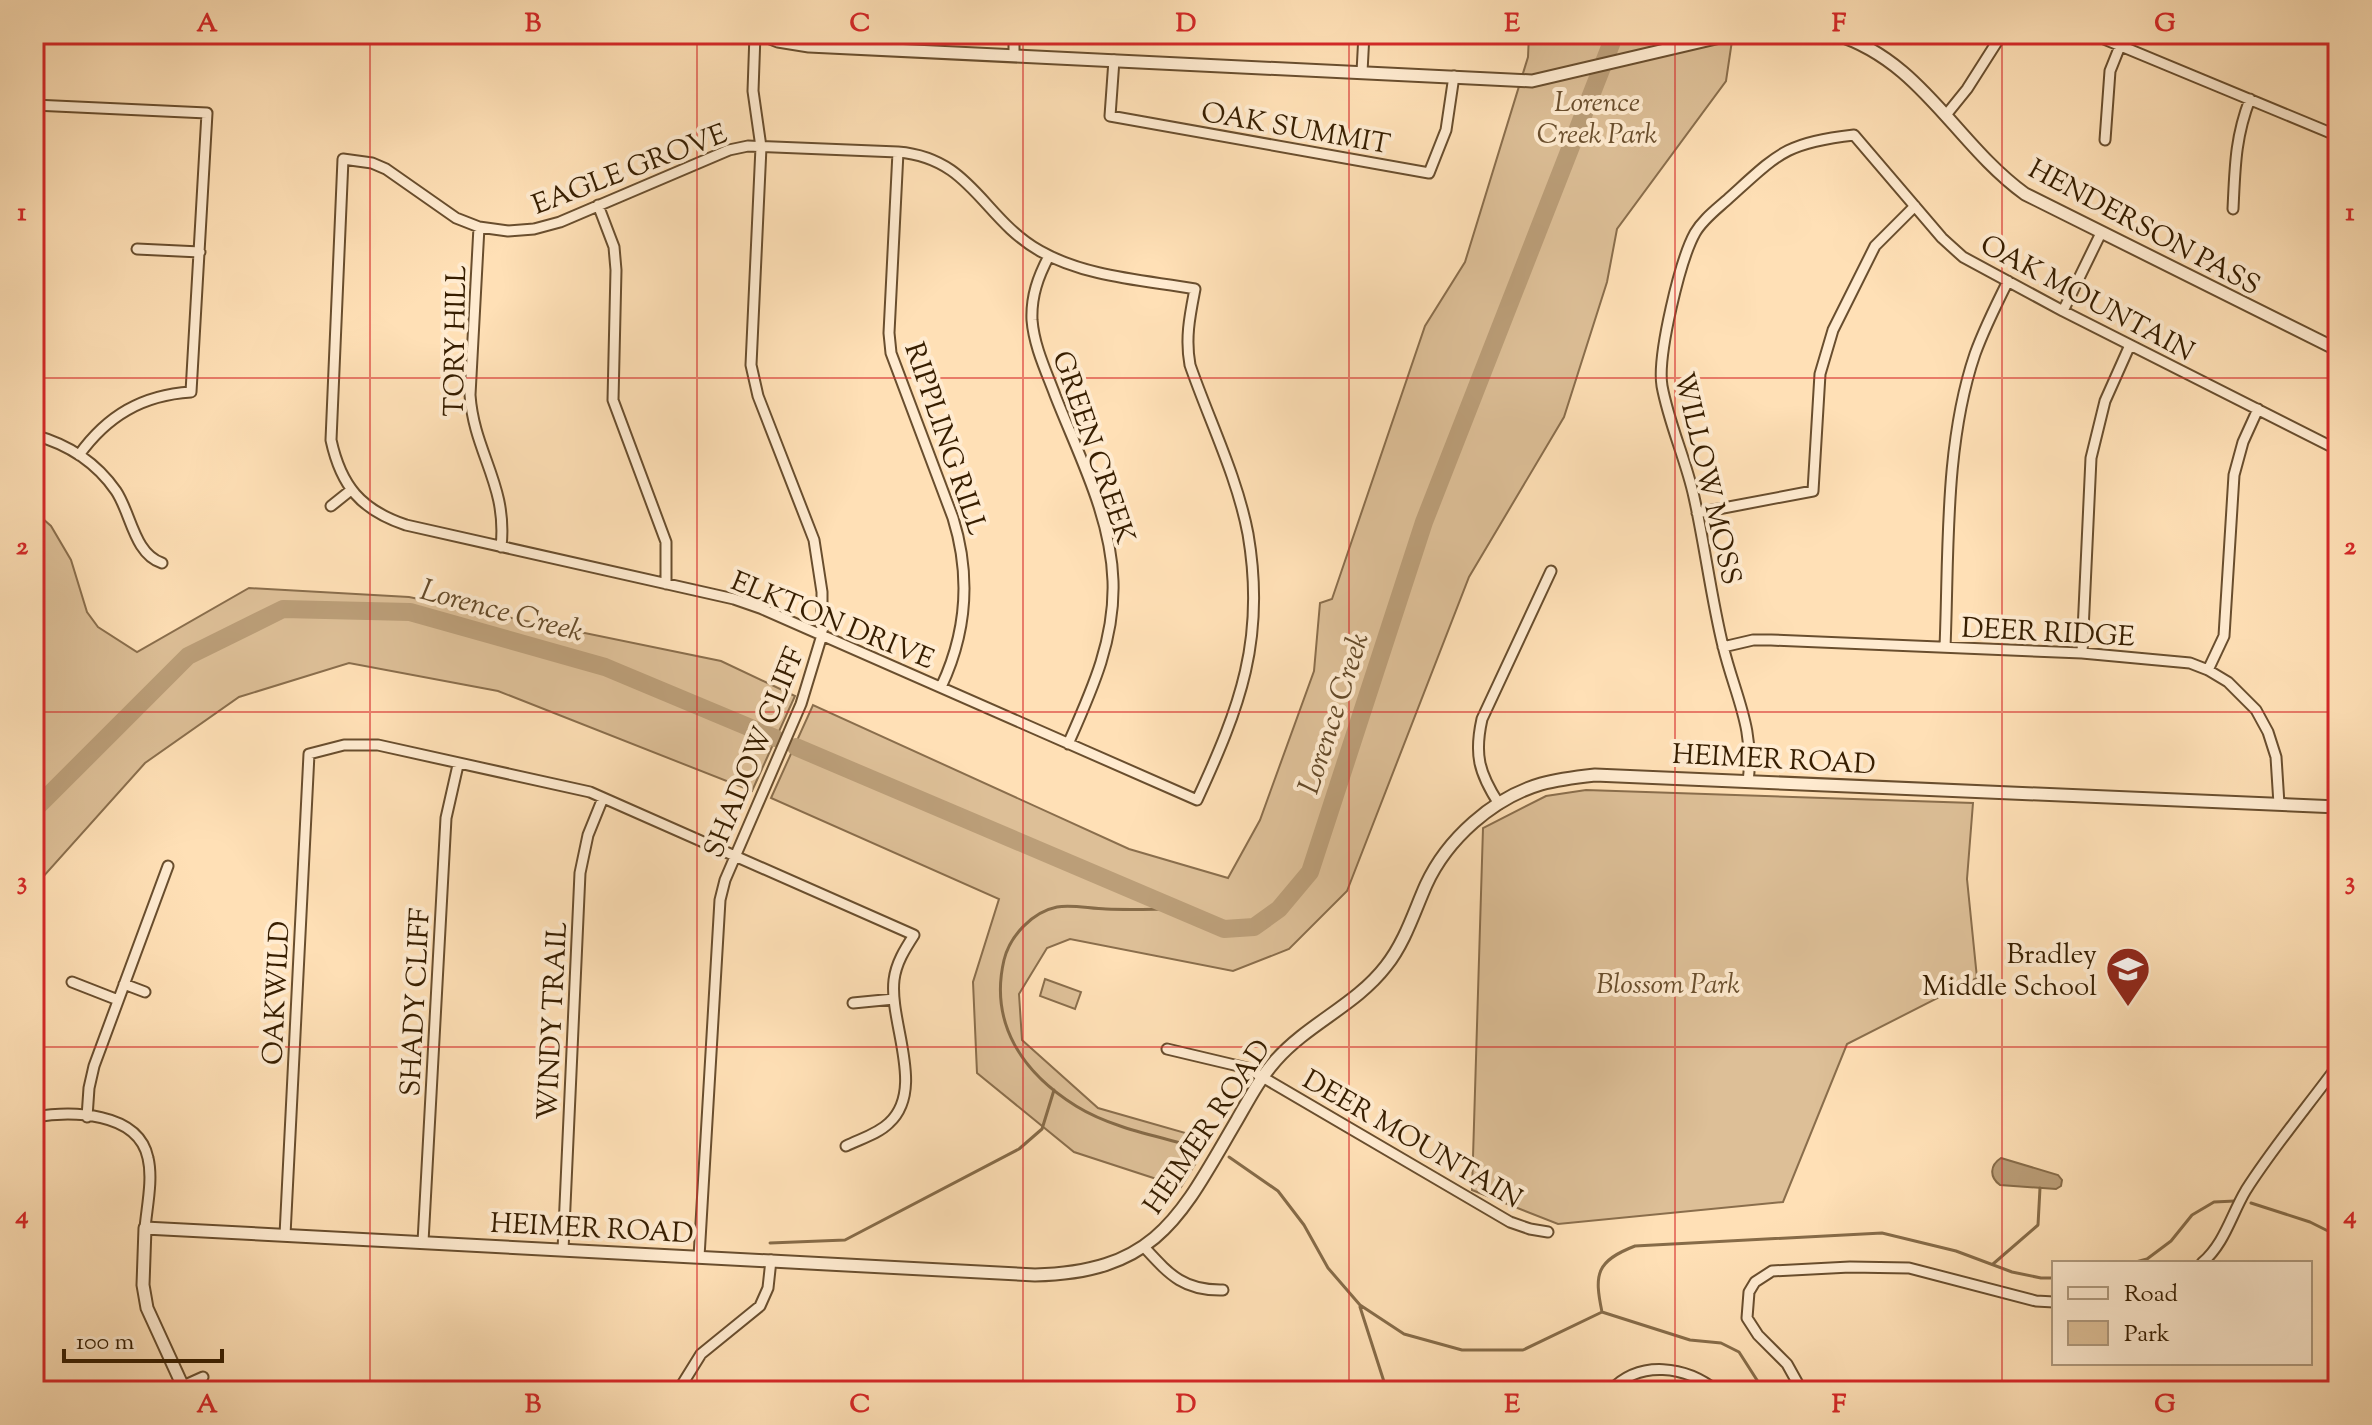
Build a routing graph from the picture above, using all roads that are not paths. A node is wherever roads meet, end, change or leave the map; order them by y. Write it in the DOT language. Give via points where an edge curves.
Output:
graph roads {
  1 [pos="758,34"];
  2 [pos="1014,34"];
  3 [pos="1364,34"];
  4 [pos="1733,34"];
  5 [pos="1835,34"];
  6 [pos="2002,34"];
  7 [pos="2092,34"];
  8 [pos="2120,46"];
  9 [pos="1014,55"];
  10 [pos="1114,60"];
  11 [pos="1362,72"];
  12 [pos="1454,76"];
  13 [pos="2250,99"];
  14 [pos="34,105"];
  15 [pos="1946,115"];
  16 [pos="1854,135"];
  17 [pos="2338,136"];
  18 [pos="2105,140"];
  19 [pos="761,147"];
  20 [pos="898,152"];
  21 [pos="598,205"];
  22 [pos="1915,206"];
  23 [pos="2233,209"];
  24 [pos="479,227"];
  25 [pos="2101,233"];
  26 [pos="137,249"];
  27 [pos="200,252"];
  28 [pos="1049,256"];
  29 [pos="2008,281"];
  30 [pos="2063,311"];
  31 [pos="2130,345"];
  32 [pos="2338,350"];
  33 [pos="2258,409"];
  34 [pos="34,435"];
  35 [pos="2338,450"];
  36 [pos="79,455"];
  37 [pos="351,490"];
  38 [pos="331,506"];
  39 [pos="1697,513"];
  40 [pos="501,547"];
  41 [pos="162,563"];
  42 [pos="1551,571"];
  43 [pos="666,584"];
  44 [pos="822,635"];
  45 [pos="1723,647"];
  46 [pos="1945,647"];
  47 [pos="2082,653"];
  48 [pos="2208,670"];
  49 [pos="941,687"];
  50 [pos="1068,744"];
  51 [pos="458,765"];
  52 [pos="1748,782"];
  53 [pos="603,798"];
  54 [pos="1197,800"];
  55 [pos="1499,804"];
  56 [pos="2279,804"];
  57 [pos="2338,807"];
  58 [pos="735,856"];
  59 [pos="168,866"];
  60 [pos="72,982"];
  61 [pos="124,984"];
  62 [pos="145,992"];
  63 [pos="894,999"];
  64 [pos="118,1000"];
  65 [pos="853,1003"];
  66 [pos="1167,1049"];
  67 [pos="2338,1065"];
  68 [pos="1262,1077"];
  69 [pos="34,1117"];
  70 [pos="87,1117"];
  71 [pos="846,1146"];
  72 [pos="145,1228"];
  73 [pos="1548,1232"];
  74 [pos="285,1235"];
  75 [pos="423,1242"];
  76 [pos="1144,1247"];
  77 [pos="563,1250"];
  78 [pos="699,1257"];
  79 [pos="771,1260"];
  80 [pos="2204,1261"];
  81 [pos="1223,1290"];
  82 [pos="2052,1302"];
  83 [pos="203,1377"];
  84 [pos="184,1389"];
  85 [pos="678,1391"];
  86 [pos="1610,1391"];
  87 [pos="1717,1391"];
  88 [pos="1802,1391"];
  1 -- 9 [label="street" via="809,46"];
  1 -- 19 [label="street, SHADOW CLIFF" via="753,91"];
  2 -- 9 [label="street"];
  3 -- 11 [label="street"];
  4 -- 12 [label="street" via="1542,80"];
  5 -- 15 [label="street, HENDERSON PASS" via="1893,62"];
  6 -- 15 [label="street"];
  7 -- 8 [label="street"];
  8 -- 13 [label="street"];
  8 -- 18 [label="street" via="2110,71"];
  9 -- 10 [label="street"];
  10 -- 11 [label="street"];
  10 -- 12 [label="street, OAK SUMMIT" via="1110,116 1429,173 1446,130"];
  11 -- 12 [label="street"];
  13 -- 17 [label="street"];
  13 -- 23 [label="street" via="2235,147"];
  14 -- 27 [label="street" via="207,113"];
  15 -- 25 [label="street, HENDERSON PASS" via="2008,182"];
  16 -- 22 [label="street, OAK MOUNTAIN"];
  16 -- 39 [label="street, WILLOW MOSS" via="1808,141 1773,158 1706,219 1685,258 1661,355 1661,376"];
  19 -- 20 [label="street, EAGLE GROVE"];
  19 -- 21 [label="street, EAGLE GROVE" via="729,150"];
  19 -- 44 [label="street, SHADOW CLIFF" via="751,365 814,540"];
  20 -- 28 [label="street, EAGLE GROVE" via="923,155 953,170 1006,226"];
  20 -- 49 [label="street, RIPPLING RILL" via="891,353 953,518 965,580 962,622"];
  21 -- 24 [label="street, EAGLE GROVE" via="534,229"];
  21 -- 43 [label="street" via="614,247 616,270 613,400 666,542"];
  22 -- 29 [label="street, OAK MOUNTAIN" via="1955,251"];
  22 -- 39 [label="street" via="1875,246 1833,330 1820,374 1813,491"];
  24 -- 37 [label="street, EAGLE GROVE" via="444,212 386,169 343,159 331,440"];
  24 -- 40 [label="street, TORY HILL" via="471,416 500,497"];
  25 -- 30 [label="street"];
  25 -- 32 [label="street, HENDERSON PASS"];
  26 -- 27 [label="street"];
  27 -- 36 [label="street" via="191,392 151,398 127,409 106,423"];
  28 -- 50 [label="street, GREEN CREEK" via="1033,297 1035,340 1098,505 1113,580 1104,656"];
  28 -- 54 [label="street, EAGLE GROVE" via="1083,268 1195,289 1187,329 1189,357 1241,507 1254,594 1242,691"];
  29 -- 30 [label="street, OAK MOUNTAIN"];
  29 -- 46 [label="street" via="1975,354 1963,400 1952,484"];
  30 -- 31 [label="street, OAK MOUNTAIN"];
  31 -- 33 [label="street, OAK MOUNTAIN"];
  31 -- 47 [label="street" via="2105,401 2091,458"];
  33 -- 35 [label="street, OAK MOUNTAIN"];
  33 -- 48 [label="street" via="2234,475 2224,636"];
  34 -- 36 [label="street"];
  36 -- 41 [label="street" via="108,481 144,551"];
  37 -- 38 [label="street"];
  37 -- 40 [label="street, ELKTON DRIVE" via="388,519"];
  39 -- 45 [label="street, WILLOW MOSS"];
  40 -- 43 [label="street, ELKTON DRIVE"];
  42 -- 55 [label="street" via="1482,719 1478,759"];
  43 -- 44 [label="street, ELKTON DRIVE" via="734,599"];
  44 -- 49 [label="street, ELKTON DRIVE"];
  44 -- 58 [label="street, SHADOW CLIFF" via="801,704"];
  45 -- 46 [label="street, DEER RIDGE" via="1771,640"];
  45 -- 52 [label="street, WILLOW MOSS" via="1749,736"];
  46 -- 47 [label="street, DEER RIDGE"];
  47 -- 48 [label="street, DEER RIDGE" via="2178,661"];
  48 -- 56 [label="street, DEER RIDGE" via="2239,690 2263,721 2276,757"];
  49 -- 50 [label="street, ELKTON DRIVE"];
  50 -- 54 [label="street, ELKTON DRIVE"];
  51 -- 53 [label="street"];
  51 -- 74 [label="street, OAKWILD" via="363,744 309,754"];
  51 -- 75 [label="street, SHADY CLIFF" via="446,818"];
  52 -- 55 [label="street, HEIMER ROAD" via="1595,775 1538,784"];
  52 -- 56 [label="street, HEIMER ROAD"];
  53 -- 58 [label="street"];
  53 -- 77 [label="street, WINDY TRAIL" via="580,873"];
  55 -- 68 [label="street, HEIMER ROAD" via="1455,840 1435,868 1404,938 1375,979 1293,1042"];
  56 -- 57 [label="street, HEIMER ROAD"];
  58 -- 63 [label="street" via="914,935 897,968"];
  58 -- 78 [label="street, SHADOW CLIFF" via="719,910"];
  59 -- 61 [label="street"];
  60 -- 64 [label="street"];
  61 -- 62 [label="street"];
  61 -- 64 [label="street"];
  63 -- 65 [label="street"];
  63 -- 71 [label="street" via="906,1079 903,1103 888,1124"];
  64 -- 70 [label="street" via="94,1066"];
  66 -- 68 [label="street, DEER MOUNTAIN" via="1239,1066"];
  67 -- 80 [label="street" via="2247,1188 2224,1238"];
  68 -- 73 [label="street, DEER MOUNTAIN" via="1510,1222"];
  68 -- 76 [label="street, HEIMER ROAD" via="1182,1212"];
  69 -- 70 [label="street"];
  70 -- 72 [label="street" via="122,1124 144,1145 150,1172"];
  72 -- 74 [label="street, HEIMER ROAD"];
  72 -- 84 [label="street" via="147,1308"];
  74 -- 75 [label="street, HEIMER ROAD"];
  75 -- 77 [label="street, HEIMER ROAD"];
  76 -- 79 [label="street, HEIMER ROAD" via="1100,1267 1062,1275"];
  76 -- 81 [label="street" via="1179,1281 1194,1289"];
  77 -- 78 [label="street, HEIMER ROAD"];
  78 -- 79 [label="street, HEIMER ROAD"];
  79 -- 85 [label="street" via="760,1306 701,1354"];
  82 -- 88 [label="street" via="1909,1268 1772,1271 1755,1282 1747,1318 1787,1364"];
  83 -- 84 [label="street"];
  86 -- 87 [label="street" via="1634,1374 1671,1369"];
}
